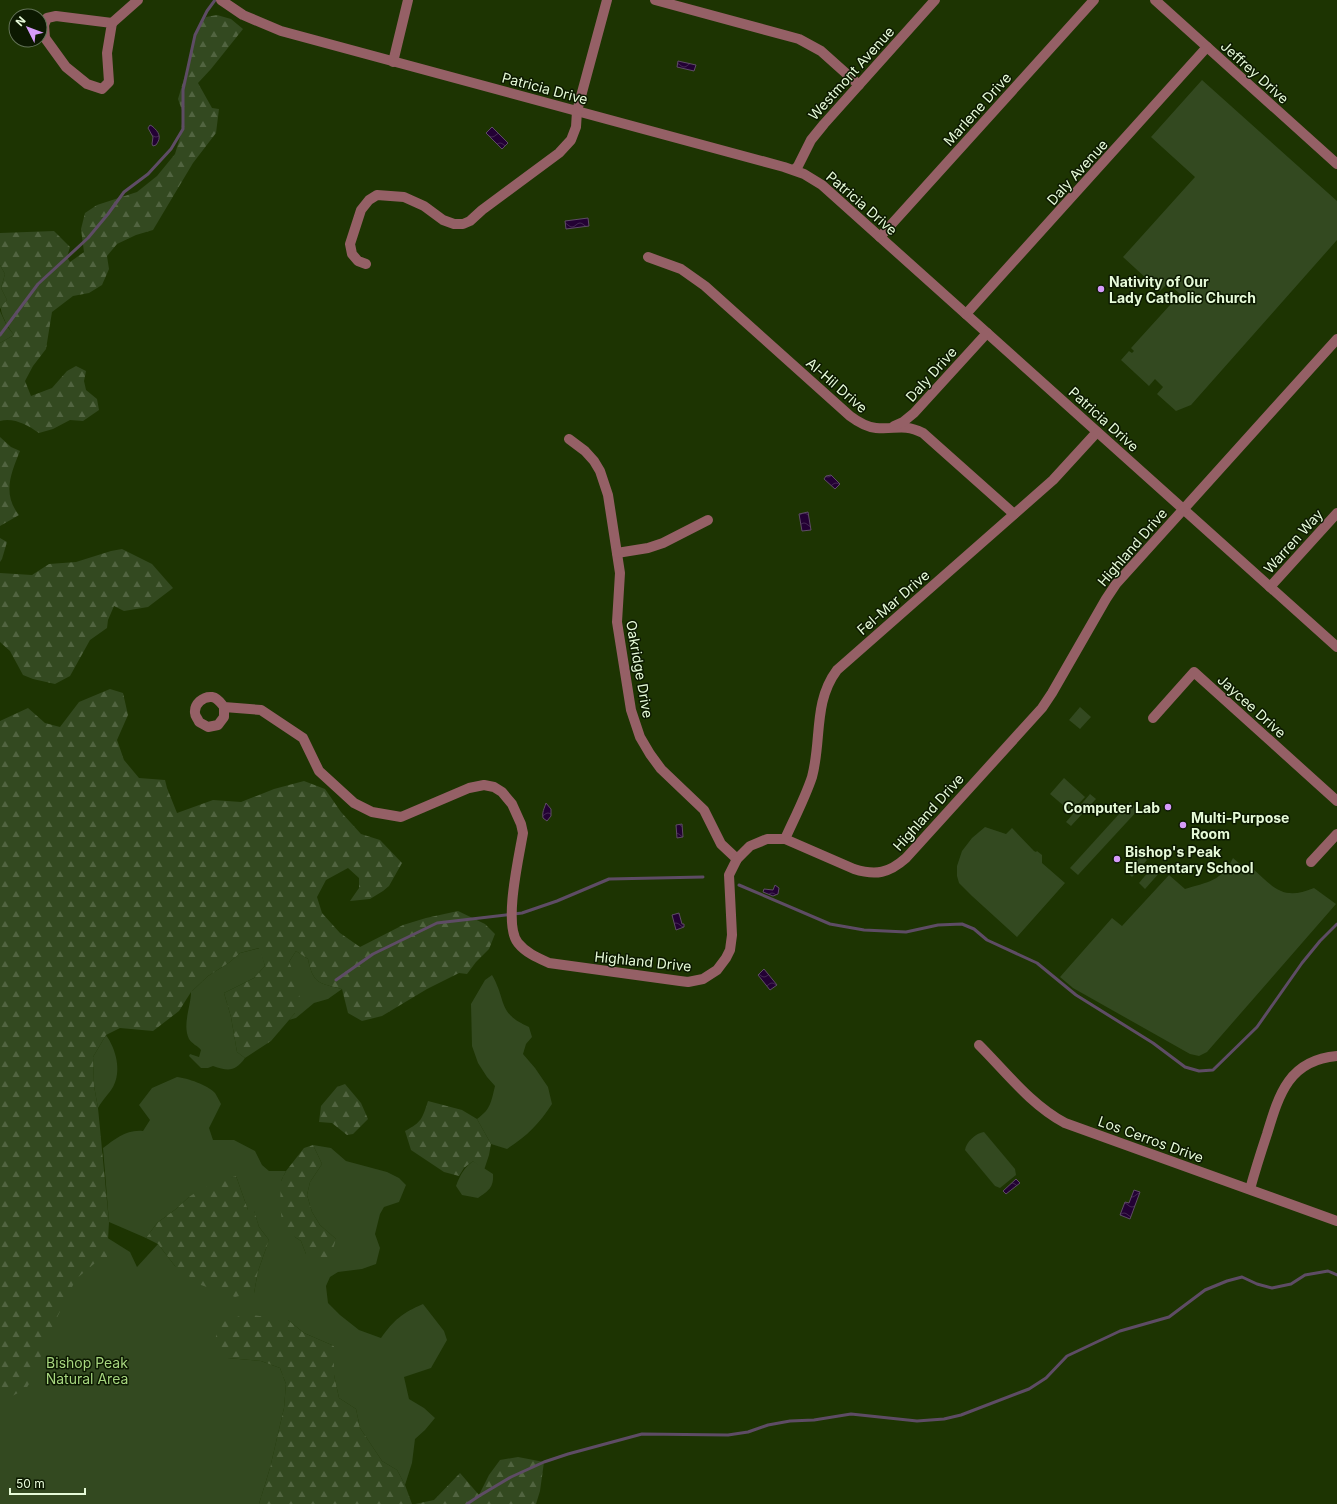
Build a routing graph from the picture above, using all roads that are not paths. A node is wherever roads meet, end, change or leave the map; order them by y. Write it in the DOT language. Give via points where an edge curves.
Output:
graph roads {
  1 [pos="138,0"];
  2 [pos="221,0"];
  3 [pos="408,0"];
  4 [pos="607,0"];
  5 [pos="655,0"];
  6 [pos="936,0"];
  7 [pos="1094,0"];
  8 [pos="1155,0"];
  9 [pos="112,23"];
  10 [pos="1207,47"];
  11 [pos="392,62"];
  12 [pos="859,85"];
  13 [pos="577,111"];
  14 [pos="1337,164"];
  15 [pos="794,170"];
  16 [pos="880,237"];
  17 [pos="648,257"];
  18 [pos="366,264"];
  19 [pos="966,314"];
  20 [pos="987,333"];
  21 [pos="1337,339"];
  22 [pos="890,427"];
  23 [pos="1097,432"];
  24 [pos="569,439"];
  25 [pos="1183,510"];
  26 [pos="1337,513"];
  27 [pos="1014,514"];
  28 [pos="708,520"];
  29 [pos="617,553"];
  30 [pos="1270,587"];
  31 [pos="1337,647"];
  32 [pos="224,707"];
  33 [pos="1153,718"];
  34 [pos="1337,801"];
  35 [pos="1337,834"];
  36 [pos="785,839"];
  37 [pos="737,859"];
  38 [pos="1312,862"];
  39 [pos="979,1045"];
  40 [pos="1337,1056"];
  41 [pos="1250,1190"];
  42 [pos="1337,1221"];
  1 -- 9 [label="street"];
  2 -- 11 [label="street, Patricia Drive" via="243,15 281,31"];
  3 -- 11 [label="street"];
  4 -- 13 [label="street"];
  5 -- 12 [label="street" via="799,39 821,51"];
  6 -- 12 [label="street, Westmont Avenue"];
  7 -- 16 [label="street, Marlene Drive"];
  8 -- 10 [label="street, Jeffrey Drive"];
  9 -- 9 [label="street" via="56,16 47,18 44,25 45,38 66,67 87,84 102,90 109,82 107,53"];
  10 -- 14 [label="street, Jeffrey Drive"];
  10 -- 19 [label="street, Daly Avenue"];
  11 -- 13 [label="street, Patricia Drive"];
  12 -- 15 [label="street, Westmont Avenue" via="811,140"];
  13 -- 15 [label="street, Patricia Drive"];
  13 -- 18 [label="street" via="572,140 559,153 463,224 443,220 424,206 404,197 377,195 369,200 361,210 350,244 352,254 358,261"];
  15 -- 16 [label="street, Patricia Drive" via="822,185"];
  16 -- 19 [label="street, Patricia Drive"];
  17 -- 22 [label="street, Al-Hil Drive" via="681,269 705,286 850,416 862,424 876,428"];
  19 -- 20 [label="street, Patricia Drive"];
  20 -- 22 [label="street, Daly Drive" via="914,413 903,422"];
  20 -- 23 [label="street, Patricia Drive"];
  21 -- 25 [label="street, Highland Drive"];
  22 -- 27 [label="street, Al-Hil Drive" via="907,427 923,433"];
  23 -- 25 [label="street, Patricia Drive"];
  23 -- 27 [label="street, Fel-Mar Drive" via="1053,480"];
  24 -- 29 [label="street, Oakridge Drive" via="585,451 600,471 608,495"];
  25 -- 30 [label="street, Patricia Drive"];
  25 -- 36 [label="street, Highland Drive" via="1116,584 1042,708 898,865 887,871 865,873"];
  26 -- 30 [label="street, Warren Way"];
  27 -- 36 [label="street, Fel-Mar Drive" via="844,663 831,678 823,697 812,776"];
  28 -- 29 [label="street" via="663,543"];
  29 -- 37 [label="street, Oakridge Drive" via="620,586 617,622 631,710 640,737 661,769 704,810 721,844"];
  30 -- 31 [label="street, Patricia Drive"];
  32 -- 37 [label="street, Highland Drive" via="261,710 303,738 319,771 354,803 372,812 401,817 470,788 484,785 502,792 512,804 523,833 512,906 513,932 518,943 549,964 688,982 703,979 722,964 730,950 732,935 729,875"];
  33 -- 34 [label="street, Jaycee Drive" via="1194,672"];
  35 -- 38 [label="street"];
  36 -- 37 [label="street, Highland Drive" via="758,842"];
  39 -- 41 [label="street, Los Cerros Drive" via="1032,1099 1056,1118"];
  40 -- 41 [label="street" via="1321,1058 1304,1067 1284,1087 1276,1104"];
  41 -- 42 [label="street, Los Cerros Drive"];
}
